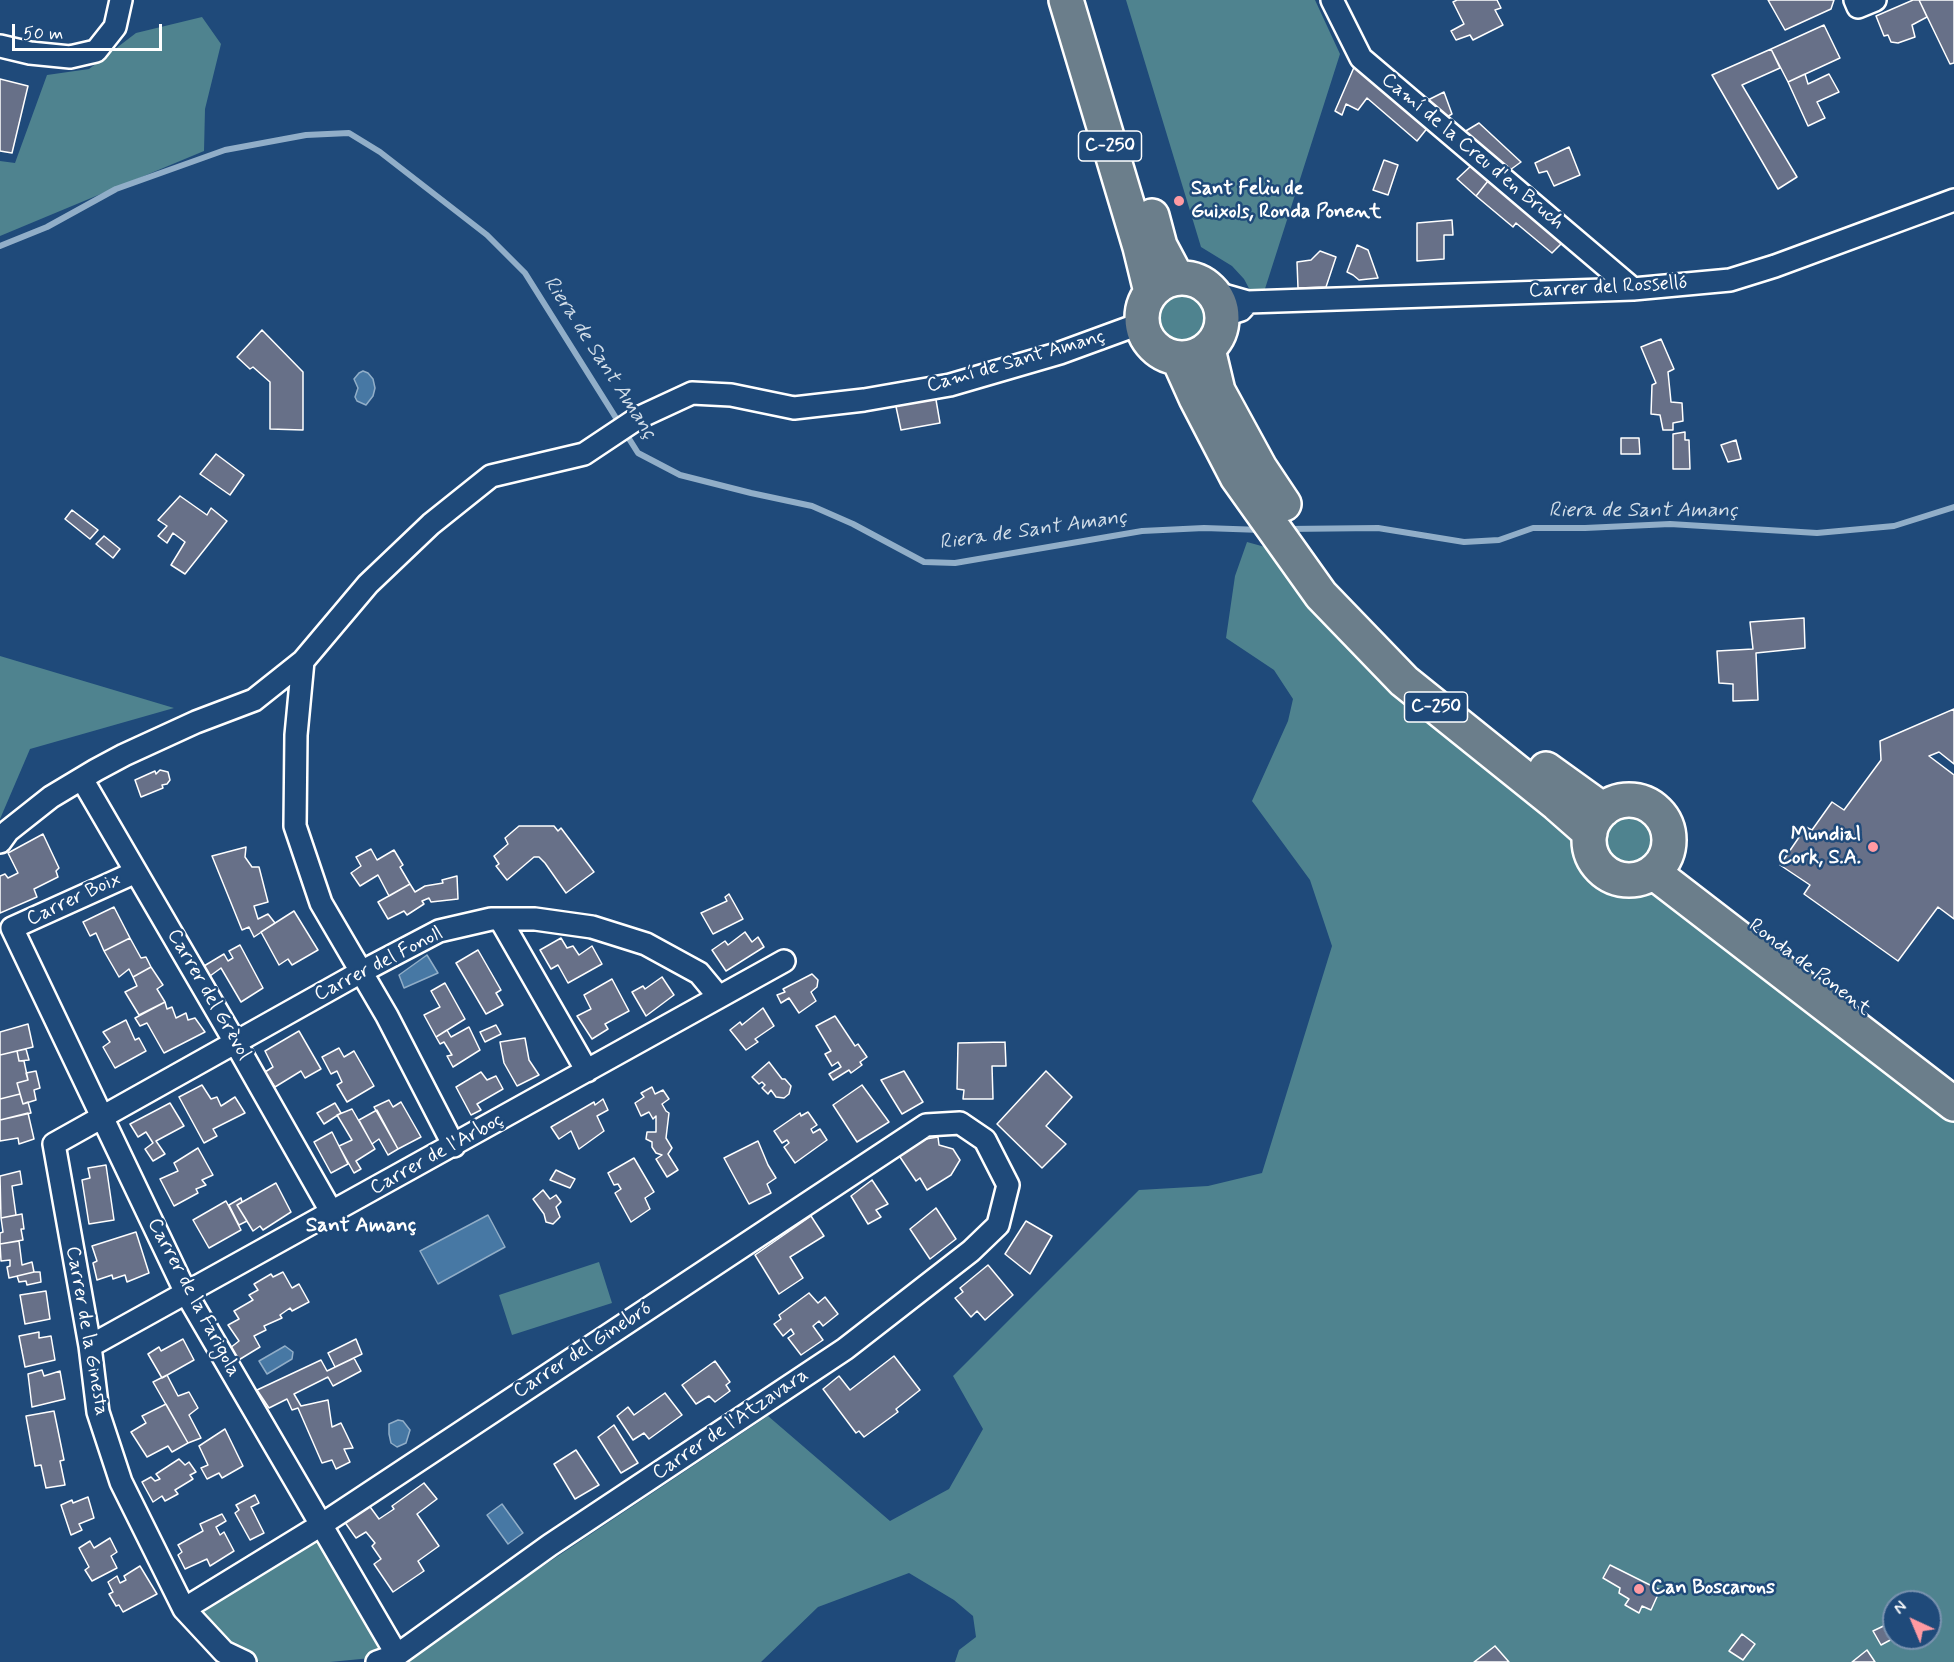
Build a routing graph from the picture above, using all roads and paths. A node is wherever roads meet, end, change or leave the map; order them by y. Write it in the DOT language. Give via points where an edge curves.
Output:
graph roads {
  1 [pos="121,0"];
  2 [pos="1066,0"];
  3 [pos="1088,0"];
  4 [pos="1332,0"];
  5 [pos="0,46"];
  6 [pos="1954,200"];
  7 [pos="1164,285"];
  8 [pos="1633,289"];
  9 [pos="1228,303"];
  10 [pos="1142,323"];
  11 [pos="1193,354"];
  12 [pos="303,661"];
  13 [pos="82,778"];
  14 [pos="1597,821"];
  15 [pos="0,842"];
  16 [pos="1659,864"];
  17 [pos="136,872"];
  18 [pos="500,919"];
  19 [pos="12,928"];
  20 [pos="784,961"];
  21 [pos="361,972"];
  22 [pos="718,997"];
  23 [pos="235,1042"];
  24 [pos="587,1071"];
  25 [pos="1954,1079"];
  26 [pos="1954,1104"];
  27 [pos="103,1117"];
  28 [pos="986,1140"];
  29 [pos="54,1144"];
  30 [pos="454,1146"];
  31 [pos="332,1213"];
  32 [pos="186,1293"];
  33 [pos="90,1346"];
  34 [pos="321,1525"];
  35 [pos="184,1609"];
  36 [pos="387,1659"];
  37 [pos="245,1662"];
  1 -- 5 [label="street" via="115,27 96,51 70,57"];
  2 -- 7 [label="main road, C-250" via="1140,247"];
  3 -- 7 [label="main road, C-250" via="1160,246"];
  4 -- 8 [label="street, Camí de la Creu d'en Bruch" via="1361,58"];
  6 -- 8 [label="street, Carrer del Rosselló" via="1730,280"];
  7 -- 9 [label="main road" via="1197,281"];
  7 -- 10 [label="main road" via="1143,307"];
  8 -- 9 [label="street, Carrer del Rosselló"];
  9 -- 11 [label="main road" via="1219,334"];
  10 -- 11 [label="main road" via="1145,336 1165,355"];
  10 -- 12 [label="street, Camí de Sant Amanç" via="1060,353 950,385 864,400 794,408 731,395 692,393 638,418 584,454 491,477 431,524 369,584"];
  11 -- 14 [label="main road, C-250" via="1196,398 1313,565 1463,706"];
  12 -- 13 [label="street, Camí de Sant Amanç" via="254,700 124,754"];
  12 -- 21 [label="street" via="296,735 295,826 321,903"];
  13 -- 15 [label="street, Camí de Sant Amanç" via="25,817"];
  13 -- 17 [label="street, Carrer del Grèvol"];
  14 -- 16 [label="main road" via="1592,853 1608,873 1640,878"];
  14 -- 16 [label="main road" via="1615,802 1642,802 1653,808 1668,831 1668,844"];
  16 -- 25 [label="main road, Ronda de Ponent"];
  16 -- 26 [label="main road"];
  17 -- 19 [label="street, Carrer Boix"];
  17 -- 23 [label="street, Carrer del Grèvol"];
  18 -- 21 [label="street, Carrer del Fonoll" via="439,931"];
  18 -- 22 [label="street, Carrer del Fonoll" via="535,919 592,927 646,944 699,973"];
  18 -- 24 [label="street"];
  19 -- 27 [label="street, Carrer de la Farigola"];
  20 -- 22 [label="street, Carrer de l'Arboç"];
  21 -- 23 [label="street, Carrer del Fonoll"];
  21 -- 30 [label="street"];
  22 -- 24 [label="street, Carrer de l'Arboç"];
  23 -- 27 [label="street, Carrer del Fonoll"];
  23 -- 31 [label="street, Carrer del Grèvol"];
  24 -- 30 [label="street, Carrer de l'Arboç"];
  27 -- 29 [label="street, Carrer del Fonoll"];
  27 -- 32 [label="street, Carrer de la Farigola"];
  28 -- 34 [label="street, Carrer del Ginebró" via="960,1123 926,1125"];
  28 -- 36 [label="street, Carrer de l'Atzavara" via="1008,1185 998,1225 971,1251 845,1349 550,1545"];
  29 -- 33 [label="street, Carrer de la Ginesta"];
  30 -- 31 [label="street, Carrer de l'Arboç"];
  31 -- 32 [label="street, Carrer de l'Arboç"];
  32 -- 33 [label="street, Carrer de l'Arboç"];
  32 -- 34 [label="street, Carrer de la Farigola"];
  33 -- 35 [label="street, Carrer de la Ginesta" via="98,1412 121,1482"];
  34 -- 35 [label="street, Carrer del Ginebró"];
  34 -- 36 [label="street, Carrer de la Farigola"];
  35 -- 37 [label="street" via="224,1652"];
}
